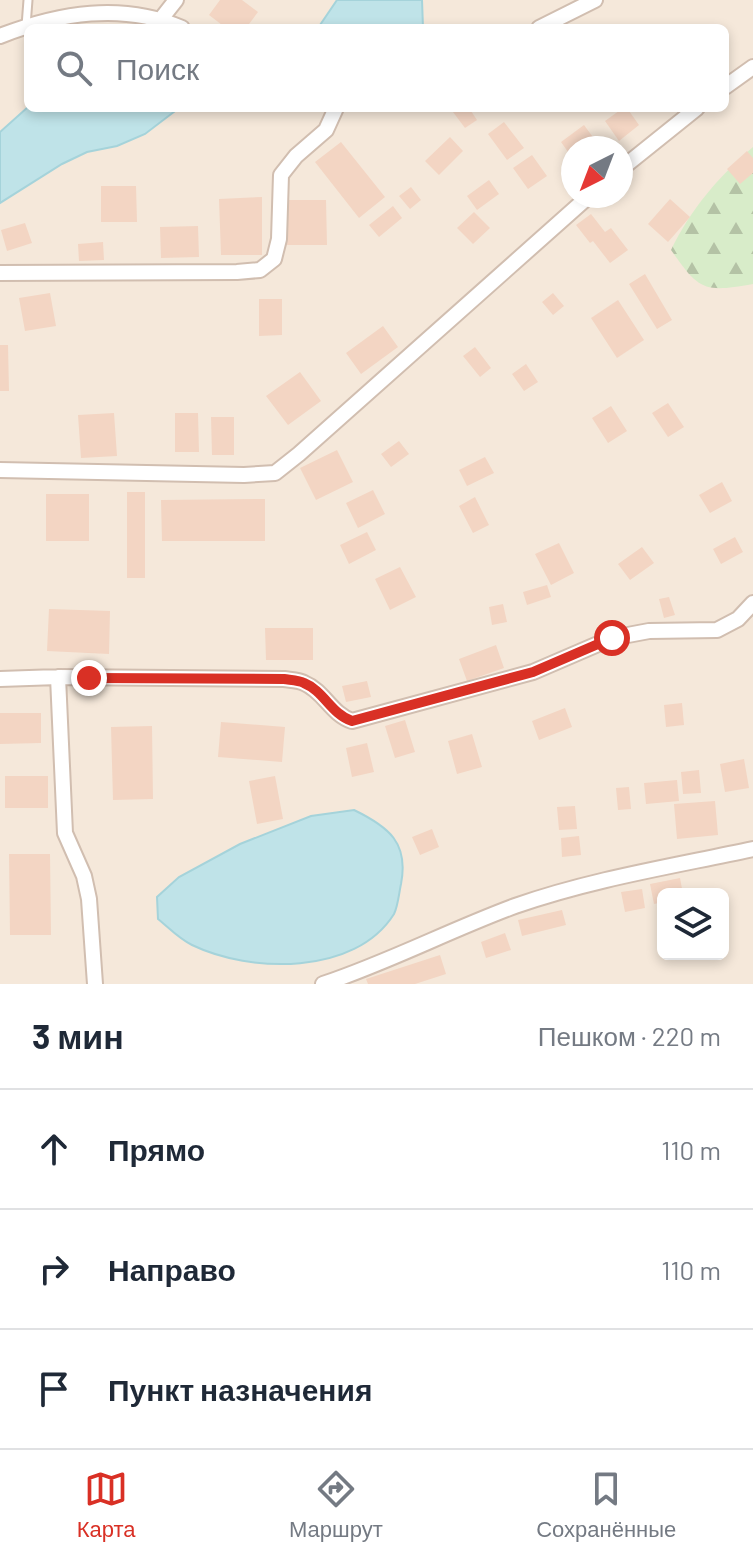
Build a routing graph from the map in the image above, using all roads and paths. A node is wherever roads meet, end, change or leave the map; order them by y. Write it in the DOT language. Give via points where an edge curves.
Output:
graph roads {
  1 [pos="28,0"];
  2 [pos="176,0"];
  3 [pos="595,0"];
  4 [pos="161,19"];
  5 [pos="26,24"];
  6 [pos="35,24"];
  7 [pos="173,24"];
  8 [pos="547,24"];
  9 [pos="24,27"];
  10 [pos="0,36"];
  11 [pos="753,67"];
  12 [pos="729,84"];
  13 [pos="334,112"];
  14 [pos="692,112"];
  15 [pos="633,159"];
  16 [pos="576,208"];
  17 [pos="0,273"];
  18 [pos="0,470"];
  19 [pos="753,603"];
  20 [pos="58,677"];
  21 [pos="0,679"];
  22 [pos="753,849"];
  23 [pos="95,984"];
  24 [pos="323,984"];
  1 -- 5 [label="lane"];
  2 -- 4 [label="street"];
  3 -- 8 [label="street"];
  4 -- 6 [label="street" via="104,13"];
  4 -- 7 [label="street"];
  9 -- 10 [label="street"];
  11 -- 12 [label="street"];
  13 -- 17 [label="street" via="326,130 281,175 279,239 274,259 260,270"];
  14 -- 15 [label="street"];
  16 -- 18 [label="street" via="275,473"];
  19 -- 20 [label="street" via="717,630 649,631 612,638 533,672 352,721 340,717 304,683 284,679"];
  20 -- 21 [label="street"];
  20 -- 23 [label="street" via="65,833 89,899"];
  22 -- 24 [label="street" via="596,882 517,906"];
}
